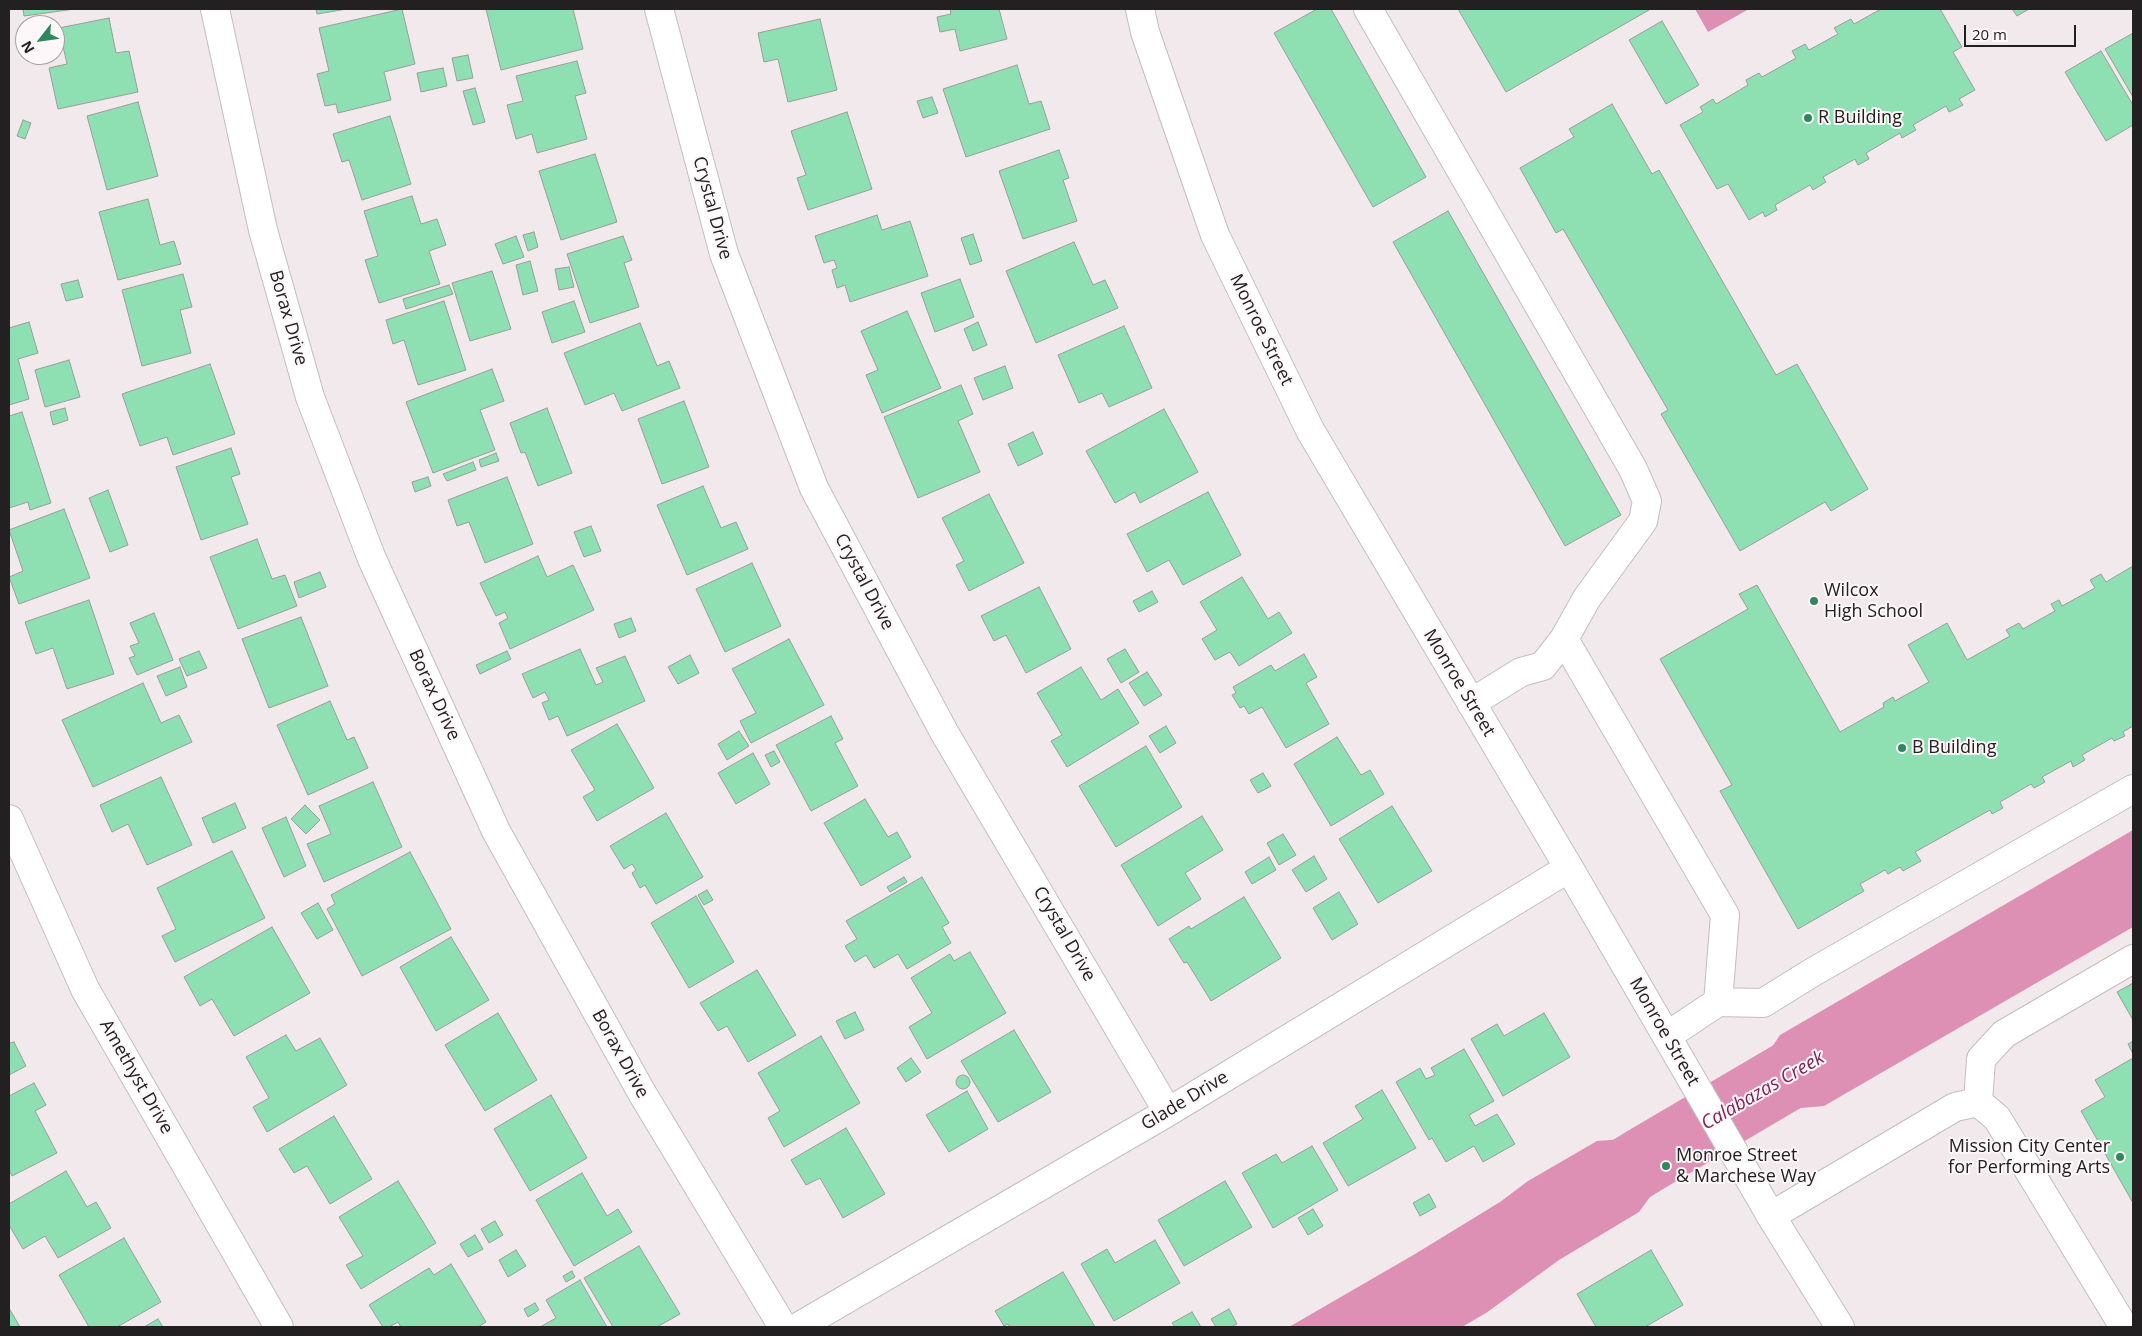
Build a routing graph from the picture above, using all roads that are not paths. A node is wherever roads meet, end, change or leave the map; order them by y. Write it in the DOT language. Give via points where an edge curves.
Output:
graph roads {
  1 [pos="215,9"];
  2 [pos="659,9"];
  3 [pos="1140,9"];
  4 [pos="1368,9"];
  5 [pos="1564,639"];
  6 [pos="1471,703"];
  7 [pos="2133,789"];
  8 [pos="9,820"];
  9 [pos="1569,868"];
  10 [pos="2133,959"];
  11 [pos="1718,1002"];
  12 [pos="1667,1036"];
  13 [pos="1978,1102"];
  14 [pos="1168,1112"];
  15 [pos="1771,1216"];
  16 [pos="279,1327"];
  17 [pos="782,1327"];
  18 [pos="798,1327"];
  19 [pos="1840,1327"];
  20 [pos="2124,1327"];
  1 -- 17 [label="street, Borax Drive" via="263,230 302,369 372,559 496,831 642,1093"];
  2 -- 14 [label="street, Crystal Drive" via="724,254 814,488 944,732"];
  3 -- 6 [label="street, Monroe Street" via="1145,32 1216,235 1310,430"];
  4 -- 5 [label="street" via="1633,469 1647,501 1643,521 1587,598"];
  5 -- 6 [label="street" via="1543,666 1521,672"];
  5 -- 11 [label="street" via="1725,915"];
  6 -- 9 [label="street, Monroe Street"];
  7 -- 11 [label="street" via="1763,1003"];
  8 -- 16 [label="street, Amethyst Drive" via="85,988"];
  9 -- 12 [label="street, Monroe Street"];
  9 -- 14 [label="street, Glade Drive"];
  10 -- 13 [label="street" via="2004,1034 1981,1059"];
  11 -- 12 [label="street"];
  12 -- 15 [label="street, Monroe Street"];
  13 -- 15 [label="street" via="1955,1107"];
  13 -- 20 [label="street" via="1997,1118"];
  14 -- 18 [label="street, Glade Drive"];
  15 -- 19 [label="street, Monroe Street"];
}
